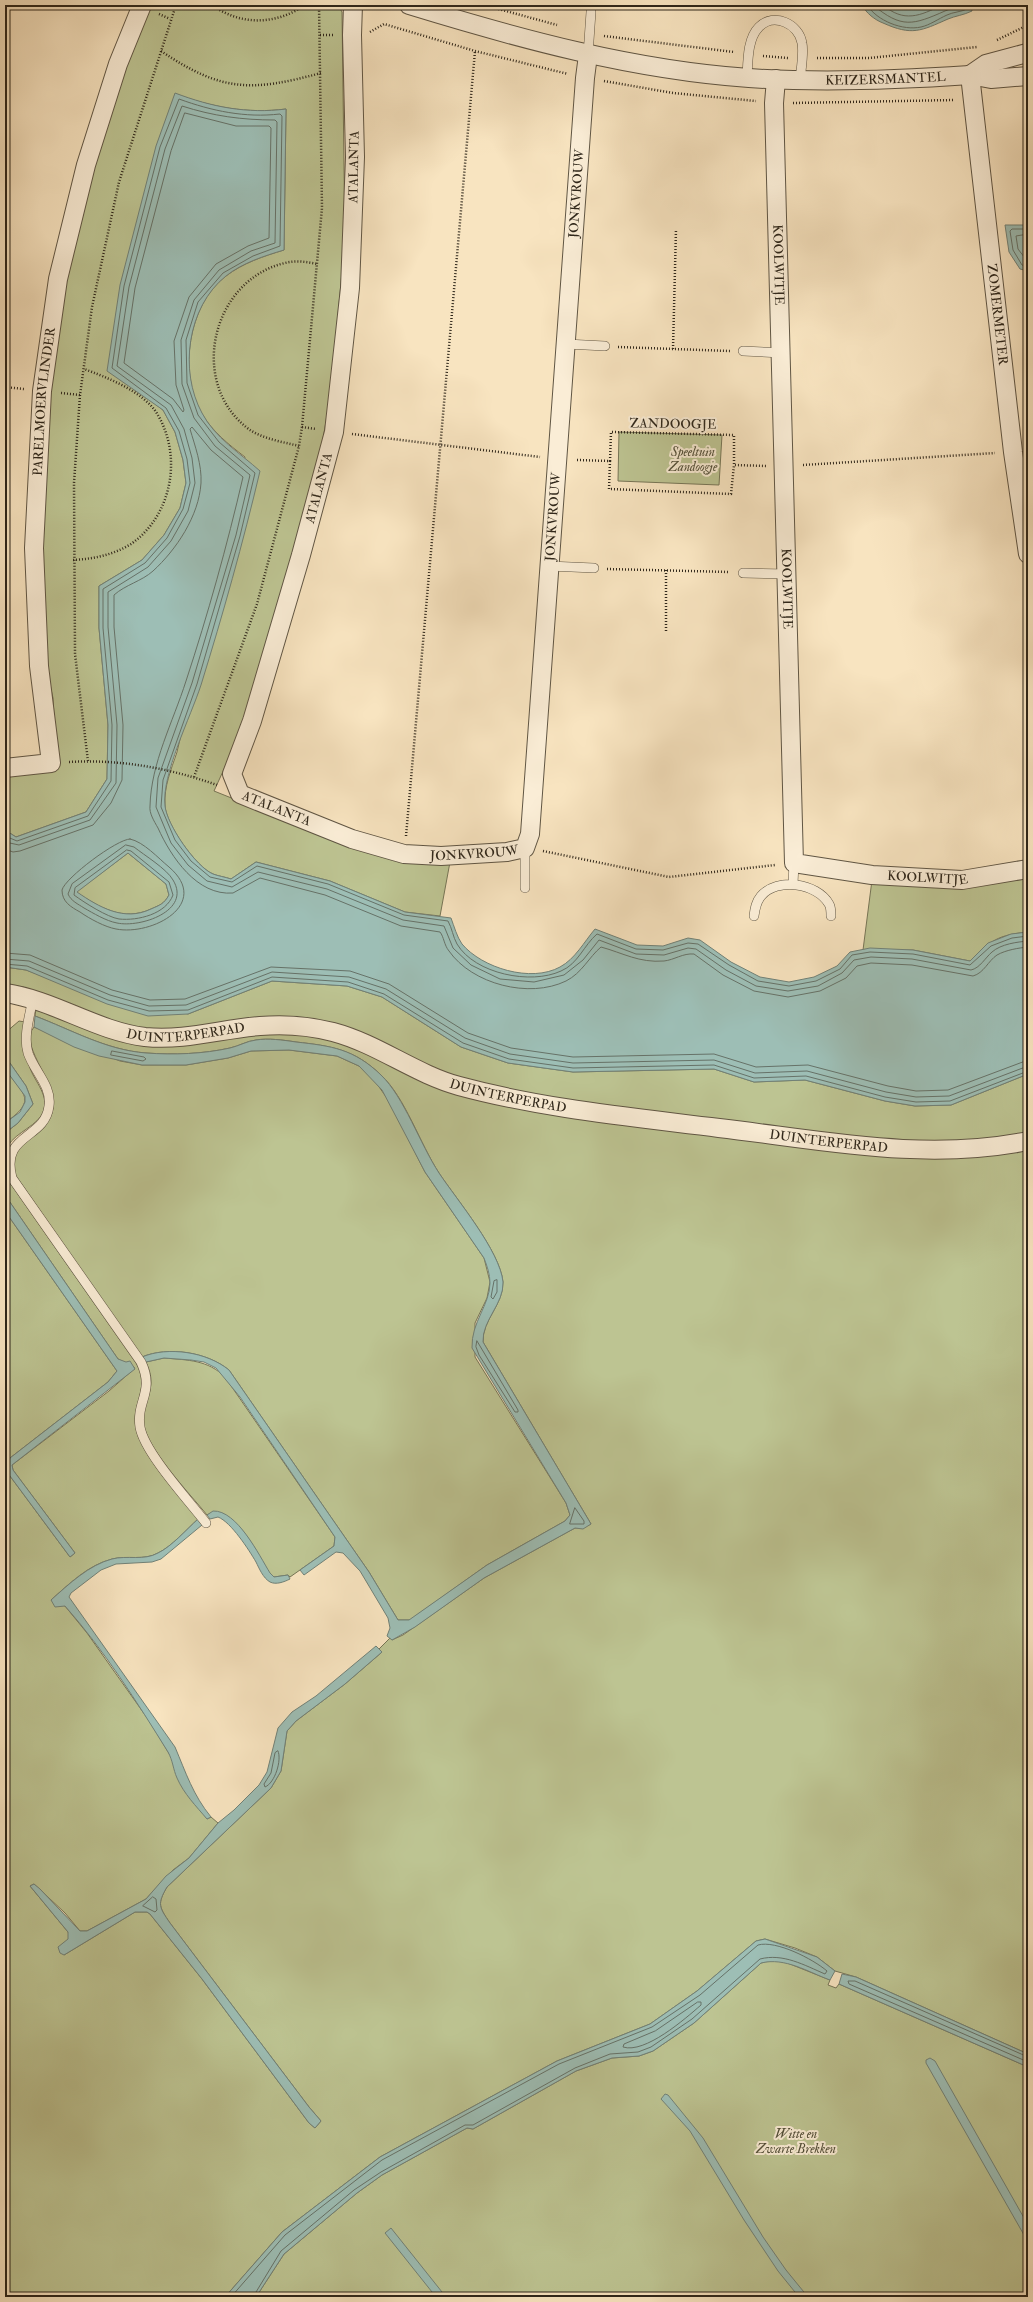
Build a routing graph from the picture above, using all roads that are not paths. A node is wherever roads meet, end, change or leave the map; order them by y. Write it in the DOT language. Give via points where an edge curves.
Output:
graph roads {
  1 [pos="142,5"];
  2 [pos="353,5"];
  3 [pos="409,5"];
  4 [pos="450,11"];
  5 [pos="591,12"];
  6 [pos="1028,52"];
  7 [pos="588,55"];
  8 [pos="1028,73"];
  9 [pos="970,75"];
  10 [pos="1028,76"];
  11 [pos="747,78"];
  12 [pos="776,79"];
  13 [pos="800,80"];
  14 [pos="566,344"];
  15 [pos="605,346"];
  16 [pos="743,351"];
  17 [pos="782,353"];
  18 [pos="1028,554"];
  19 [pos="549,566"];
  20 [pos="594,568"];
  21 [pos="742,572"];
  22 [pos="786,574"];
  23 [pos="5,768"];
  24 [pos="525,848"];
  25 [pos="400,853"];
  26 [pos="794,863"];
  27 [pos="1028,868"];
  28 [pos="793,884"];
  29 [pos="525,888"];
  30 [pos="754,916"];
  31 [pos="831,916"];
  32 [pos="5,993"];
  33 [pos="33,998"];
  34 [pos="1028,1141"];
  35 [pos="206,1523"];
  1 -- 23 [label="street, PARELMOERVLINDER" via="118,64 86,165 58,279 42,391 35,556 39,666 51,763"];
  2 -- 25 [label="street, ATALANTA" via="355,157 350,288 334,432 297,570 252,721 232,774 240,794 352,839"];
  3 -- 4 [label="street, KEIZERSMANTEL"];
  4 -- 7 [label="street, KEIZERSMANTEL"];
  5 -- 7 [label="lane"];
  6 -- 8 [label="street"];
  6 -- 9 [label="street" via="986,64"];
  7 -- 11 [label="street, KEIZERSMANTEL"];
  7 -- 14 [label="street, JONKVROUW"];
  9 -- 10 [label="street, KEIZERSMANTEL" via="991,79"];
  9 -- 13 [label="street, KEIZERSMANTEL"];
  9 -- 18 [label="street, ZOMERMETER" via="1013,452"];
  11 -- 12 [label="street, KEIZERSMANTEL"];
  11 -- 13 [label="lane" via="751,42 759,27 771,21 786,22 798,32 802,44"];
  12 -- 13 [label="street, KEIZERSMANTEL"];
  12 -- 17 [label="street, KOOLWITJE" via="774,103"];
  14 -- 15 [label="lane"];
  14 -- 19 [label="street, JONKVROUW"];
  16 -- 17 [label="lane"];
  17 -- 22 [label="street, KOOLWITJE"];
  19 -- 20 [label="lane"];
  19 -- 24 [label="street, JONKVROUW" via="530,834"];
  21 -- 22 [label="lane"];
  22 -- 26 [label="street, KOOLWITJE"];
  24 -- 25 [label="street, JONKVROUW" via="500,853 441,856"];
  24 -- 29 [label="lane"];
  26 -- 27 [label="street, KOOLWITJE" via="872,875 962,880"];
  26 -- 28 [label="lane"];
  28 -- 30 [label="lane" via="779,886 762,894 756,904"];
  28 -- 31 [label="lane" via="810,888 822,896 830,905"];
  32 -- 33 [label="street, DUINTERPERPAD"];
  33 -- 34 [label="street, DUINTERPERPAD" via="102,1025 142,1037 180,1038 261,1026 313,1028 336,1033 364,1044 456,1086 570,1108 913,1151 985,1149"];
  33 -- 35 [label="lane" via="27,1038 28,1052 45,1085 49,1106 46,1117 10,1150 8,1168 12,1178 141,1362 147,1378 139,1418 143,1438"];
}
